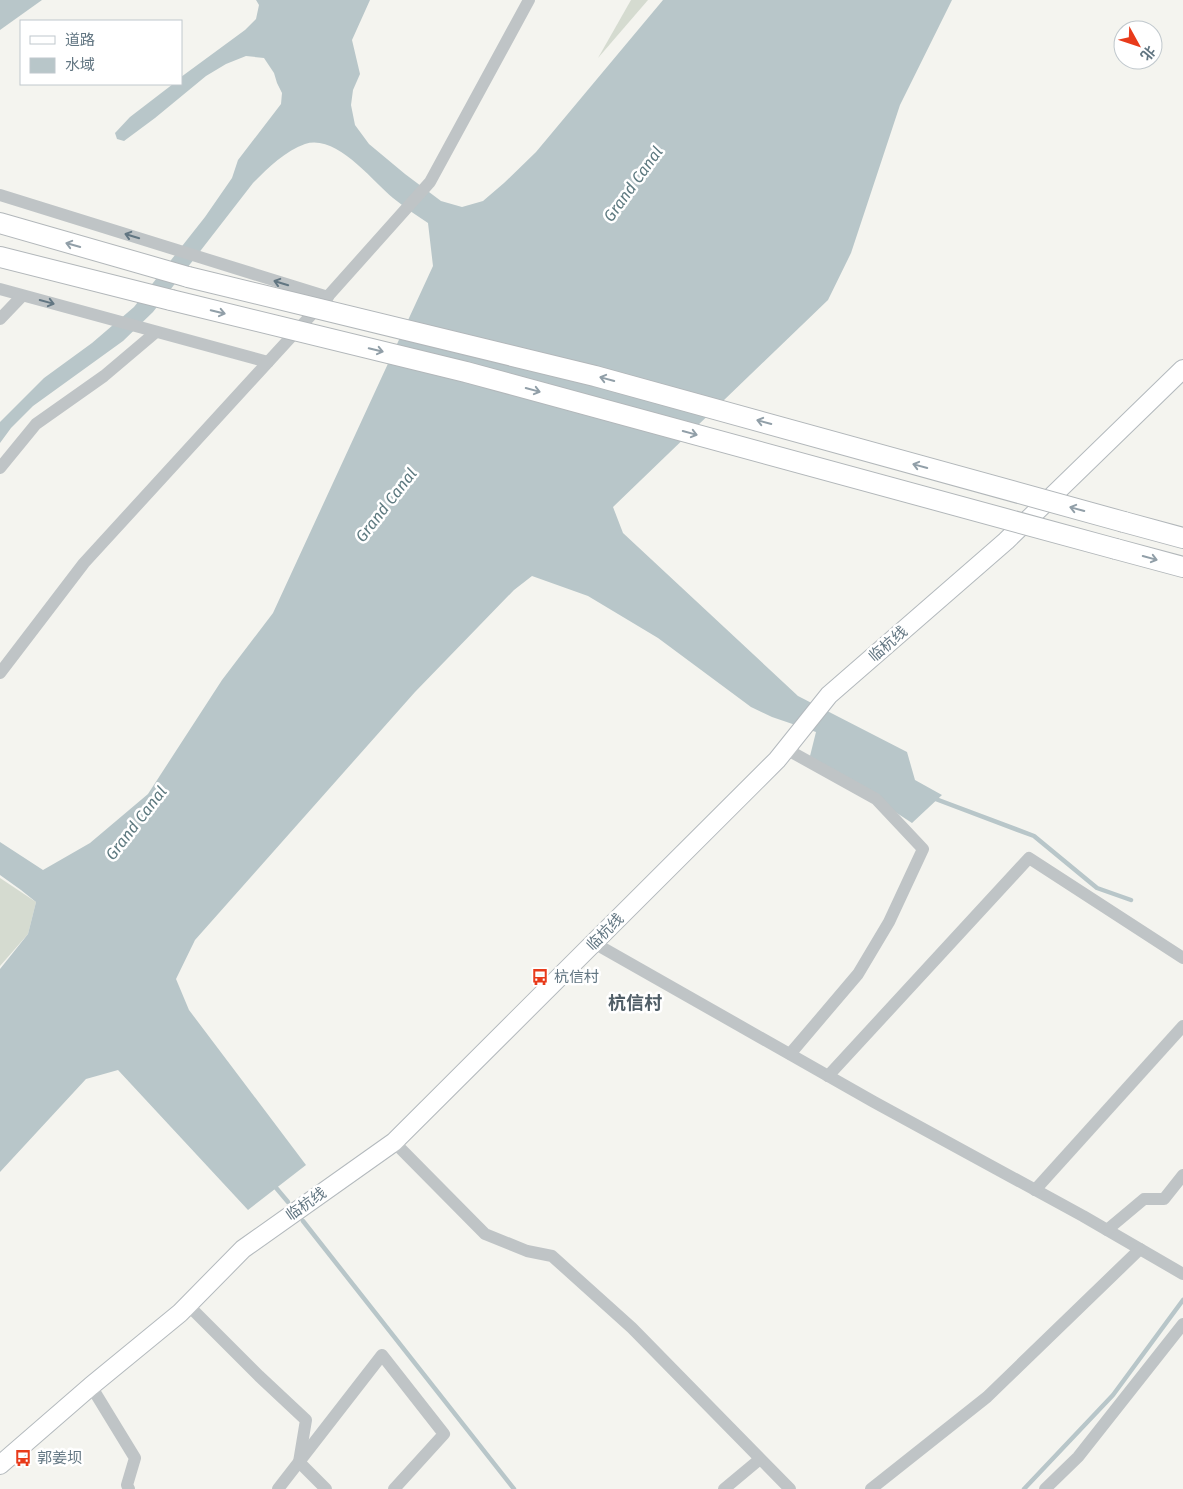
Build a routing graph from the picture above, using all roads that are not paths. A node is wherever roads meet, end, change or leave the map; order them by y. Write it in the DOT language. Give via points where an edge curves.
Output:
graph roads {
  1 [pos="529,0"];
  2 [pos="0,195"];
  3 [pos="0,224"];
  4 [pos="0,257"];
  5 [pos="0,290"];
  6 [pos="22,296"];
  7 [pos="328,297"];
  8 [pos="0,319"];
  9 [pos="156,332"];
  10 [pos="268,362"];
  11 [pos="1183,370"];
  12 [pos="0,468"];
  13 [pos="1183,538"];
  14 [pos="1183,567"];
  15 [pos="0,673"];
  16 [pos="786,749"];
  17 [pos="594,943"];
  18 [pos="1183,958"];
  19 [pos="1183,1026"];
  20 [pos="790,1054"];
  21 [pos="828,1076"];
  22 [pos="394,1142"];
  23 [pos="1183,1175"];
  24 [pos="1035,1190"];
  25 [pos="1107,1230"];
  26 [pos="1140,1249"];
  27 [pos="1183,1274"];
  28 [pos="188,1305"];
  29 [pos="1183,1324"];
  30 [pos="92,1386"];
  31 [pos="760,1460"];
  32 [pos="299,1462"];
  33 [pos="0,1466"];
  34 [pos="129,1489"];
  35 [pos="278,1489"];
  36 [pos="326,1489"];
  37 [pos="394,1489"];
  38 [pos="724,1489"];
  39 [pos="790,1489"];
  40 [pos="871,1489"];
  41 [pos="1045,1489"];
  1 -- 7 [label="street" via="430,182"];
  7 -- 2 [label="street, one-way"];
  13 -- 3 [label="main road, one-way, bridge" via="595,376 188,277"];
  4 -- 14 [label="main road, one-way, bridge" via="466,372"];
  5 -- 6 [label="street"];
  6 -- 8 [label="street"];
  6 -- 9 [label="street, one-way"];
  7 -- 10 [label="street"];
  9 -- 10 [label="street"];
  9 -- 12 [label="street" via="104,376 36,424"];
  10 -- 15 [label="street" via="84,563"];
  11 -- 16 [label="street, 临杭线" via="1006,540 829,694"];
  16 -- 17 [label="street, 临杭线"];
  16 -- 20 [label="street" via="876,800 923,848 889,922 858,974"];
  17 -- 20 [label="street"];
  17 -- 22 [label="street, 临杭线"];
  18 -- 21 [label="street" via="1029,858"];
  19 -- 24 [label="street"];
  20 -- 21 [label="street"];
  21 -- 24 [label="street"];
  22 -- 28 [label="street, 临杭线" via="243,1249"];
  22 -- 31 [label="street" via="485,1234 527,1251 552,1256 632,1328"];
  23 -- 25 [label="street" via="1164,1200 1144,1199"];
  24 -- 25 [label="street"];
  25 -- 26 [label="street"];
  26 -- 27 [label="street"];
  26 -- 40 [label="street" via="987,1397"];
  28 -- 30 [label="street, 临杭线"];
  28 -- 32 [label="street" via="306,1420"];
  29 -- 41 [label="street" via="1078,1457"];
  30 -- 33 [label="street, 临杭线"];
  30 -- 34 [label="street" via="135,1458 127,1485"];
  31 -- 38 [label="street"];
  31 -- 39 [label="street"];
  32 -- 35 [label="street"];
  32 -- 36 [label="street"];
  32 -- 37 [label="street" via="382,1355 444,1434"];
}
